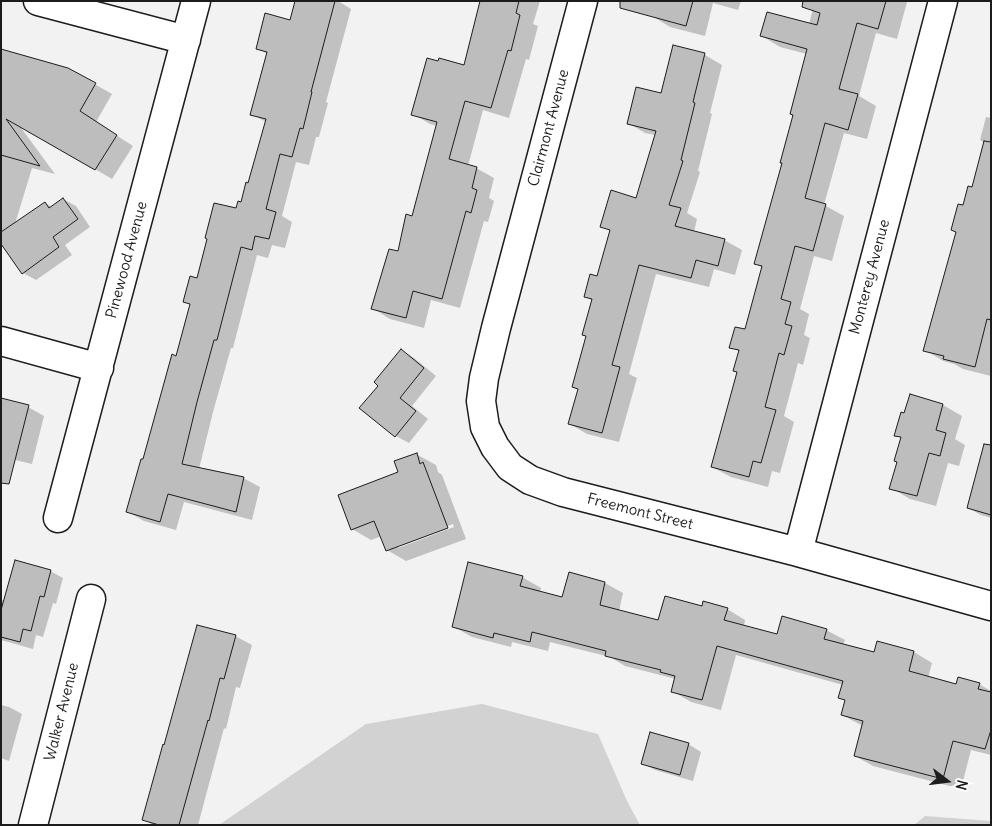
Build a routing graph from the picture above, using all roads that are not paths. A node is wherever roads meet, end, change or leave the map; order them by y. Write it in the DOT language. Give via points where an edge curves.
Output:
graph roads {
  1 [pos="38,1"];
  2 [pos="196,1"];
  3 [pos="583,1"];
  4 [pos="943,1"];
  5 [pos="186,40"];
  6 [pos="516,254"];
  7 [pos="1,341"];
  8 [pos="99,368"];
  9 [pos="58,518"];
  10 [pos="798,552"];
  11 [pos="91,599"];
  12 [pos="991,606"];
  13 [pos="32,825"];
  1 -- 5 [label="street"];
  2 -- 5 [label="street, Pinewood Avenue"];
  3 -- 6 [label="street, Clairmont Avenue"];
  4 -- 10 [label="street, Monterey Avenue"];
  5 -- 8 [label="street, Pinewood Avenue"];
  6 -- 10 [label="street, Freemont Street" via="481,401 485,427 510,467 530,480 563,492"];
  7 -- 8 [label="street"];
  8 -- 9 [label="street, Pinewood Avenue"];
  10 -- 12 [label="street, Freemont Street"];
  11 -- 13 [label="street, Walker Avenue"];
}
